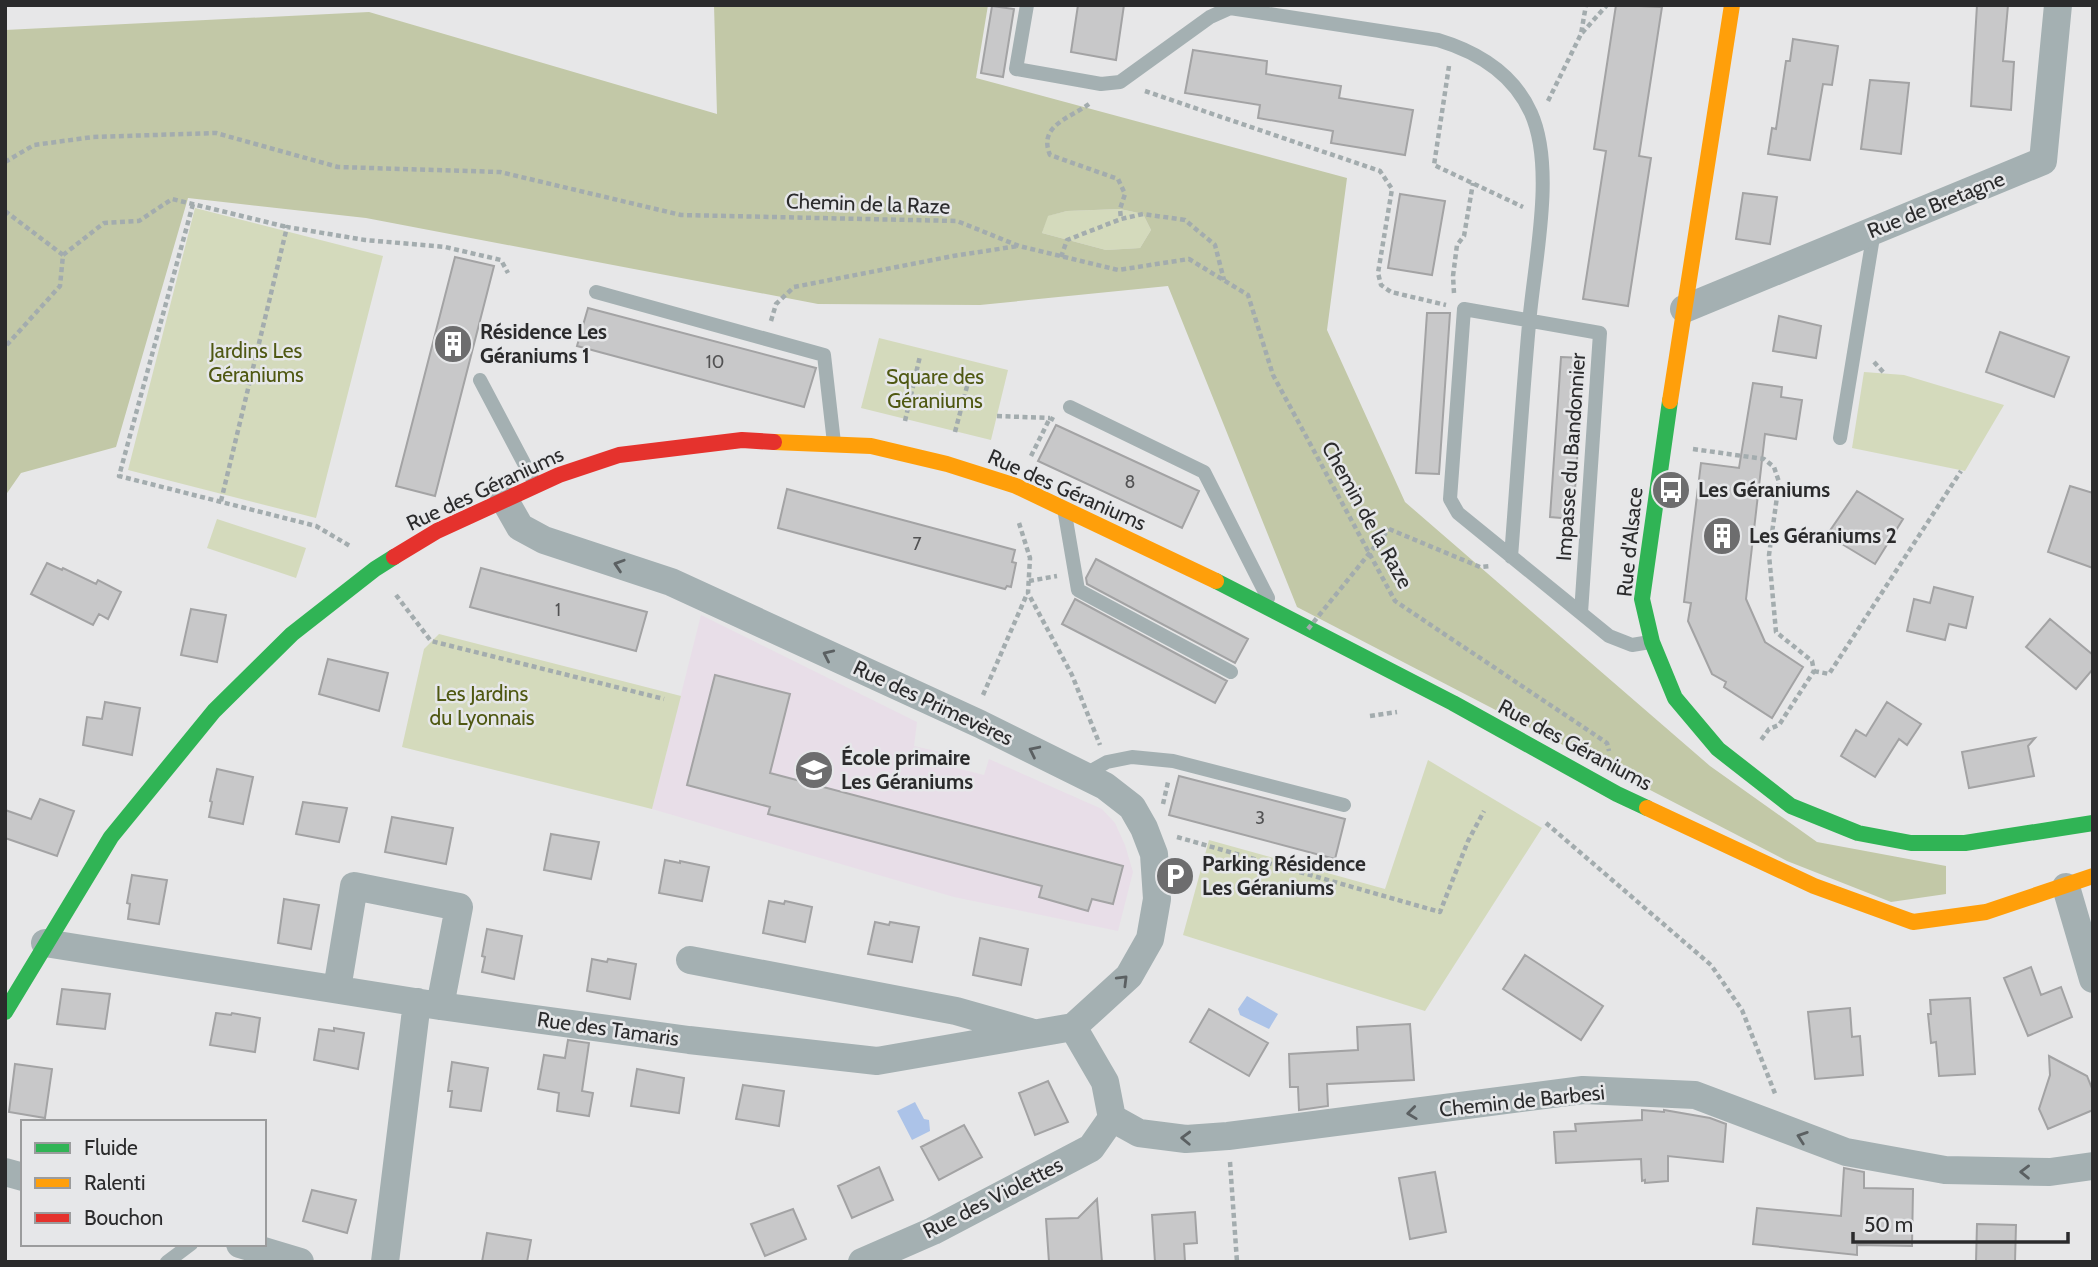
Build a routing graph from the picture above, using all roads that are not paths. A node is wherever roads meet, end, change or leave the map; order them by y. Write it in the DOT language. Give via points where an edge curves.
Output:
graph roads {
  1 [pos="1027,5"];
  2 [pos="1732,5"];
  3 [pos="2058,5"];
  4 [pos="1874,231"];
  5 [pos="596,292"];
  6 [pos="1684,309"];
  7 [pos="1529,321"];
  8 [pos="480,380"];
  9 [pos="1070,407"];
  10 [pos="1840,438"];
  11 [pos="834,444"];
  12 [pos="536,485"];
  13 [pos="504,499"];
  14 [pos="1064,509"];
  15 [pos="1516,561"];
  16 [pos="1275,612"];
  17 [pos="1581,613"];
  18 [pos="1652,642"];
  19 [pos="1231,672"];
  20 [pos="1096,768"];
  21 [pos="1344,805"];
  22 [pos="2093,823"];
  23 [pos="2093,876"];
  24 [pos="2066,887"];
  25 [pos="45,943"];
  26 [pos="690,960"];
  27 [pos="2093,979"];
  28 [pos="337,989"];
  29 [pos="429,1004"];
  30 [pos="5,1012"];
  31 [pos="1073,1027"];
  32 [pos="1035,1033"];
  33 [pos="1112,1118"];
  34 [pos="2093,1166"];
  35 [pos="188,1246"];
  36 [pos="247,1246"];
  37 [pos="167,1262"];
  38 [pos="300,1262"];
  39 [pos="385,1262"];
  40 [pos="862,1262"];
  1 -- 7 [label="lane" via="1016,69 1101,84 1120,82 1210,17 1230,8 1452,44 1491,62 1531,113 1540,144 1543,183"];
  2 -- 6 [label="street, Rue d'Alsace"];
  3 -- 4 [label="street, Rue de Bretagne" via="2043,161"];
  4 -- 6 [label="street, Rue de Bretagne"];
  4 -- 10 [label="lane"];
  5 -- 11 [label="lane" via="824,355"];
  6 -- 18 [label="street, Rue d'Alsace" via="1642,599"];
  7 -- 15 [label="lane"];
  7 -- 15 [label="lane, Impasse du Bandonnier" via="1464,309 1450,499 1458,513"];
  7 -- 17 [label="lane, Impasse du Bandonnier" via="1600,334"];
  8 -- 12 [label="lane"];
  9 -- 16 [label="lane" via="1204,472"];
  11 -- 12 [label="street, Rue des Géraniums" via="742,440 619,454"];
  11 -- 14 [label="street, Rue des Géraniums" via="870,446 947,464 1016,486"];
  12 -- 13 [label="street, Rue des Géraniums"];
  20 -- 13 [label="street, Rue des Primevères, one-way" via="980,724 671,582 544,540 520,527"];
  13 -- 25 [label="street, Rue des Géraniums" via="437,531 375,569 292,634 214,711 111,837"];
  14 -- 16 [label="street, Rue des Géraniums"];
  14 -- 19 [label="lane" via="1077,590"];
  15 -- 17 [label="lane, Impasse du Bandonnier"];
  16 -- 24 [label="street, Rue des Géraniums" via="1616,793 1814,887 1913,922 1986,912"];
  17 -- 18 [label="lane, Impasse du Bandonnier" via="1609,636 1632,645"];
  18 -- 22 [label="street, Rue d'Alsace" via="1675,698 1718,749 1791,806 1858,833 1911,843 1965,843"];
  20 -- 21 [label="lane" via="1132,757 1173,761"];
  31 -- 20 [label="street, Rue des Primevères, one-way" via="1129,976 1150,939 1157,899 1154,854 1144,828 1132,807 1105,786"];
  23 -- 24 [label="street, Rue des Géraniums"];
  24 -- 27 [label="street"];
  25 -- 28 [label="street, Rue des Tamaris"];
  25 -- 30 [label="street, Rue des Géraniums"];
  26 -- 32 [label="street" via="956,1011"];
  28 -- 29 [label="street, Rue des Tamaris"];
  28 -- 29 [label="street" via="354,886 459,907"];
  29 -- 32 [label="street, Rue des Tamaris" via="877,1061"];
  29 -- 39 [label="street"];
  31 -- 32 [label="street, Rue des Tamaris"];
  31 -- 33 [label="street" via="1105,1082"];
  34 -- 33 [label="street, Chemin de Barbesi, one-way" via="2050,1172 1945,1170 1846,1152 1695,1095 1583,1090 1186,1139 1139,1133"];
  33 -- 40 [label="street, Rue des Violettes" via="1091,1148 933,1231"];
  35 -- 37 [label="lane"];
  36 -- 38 [label="street"];
}
